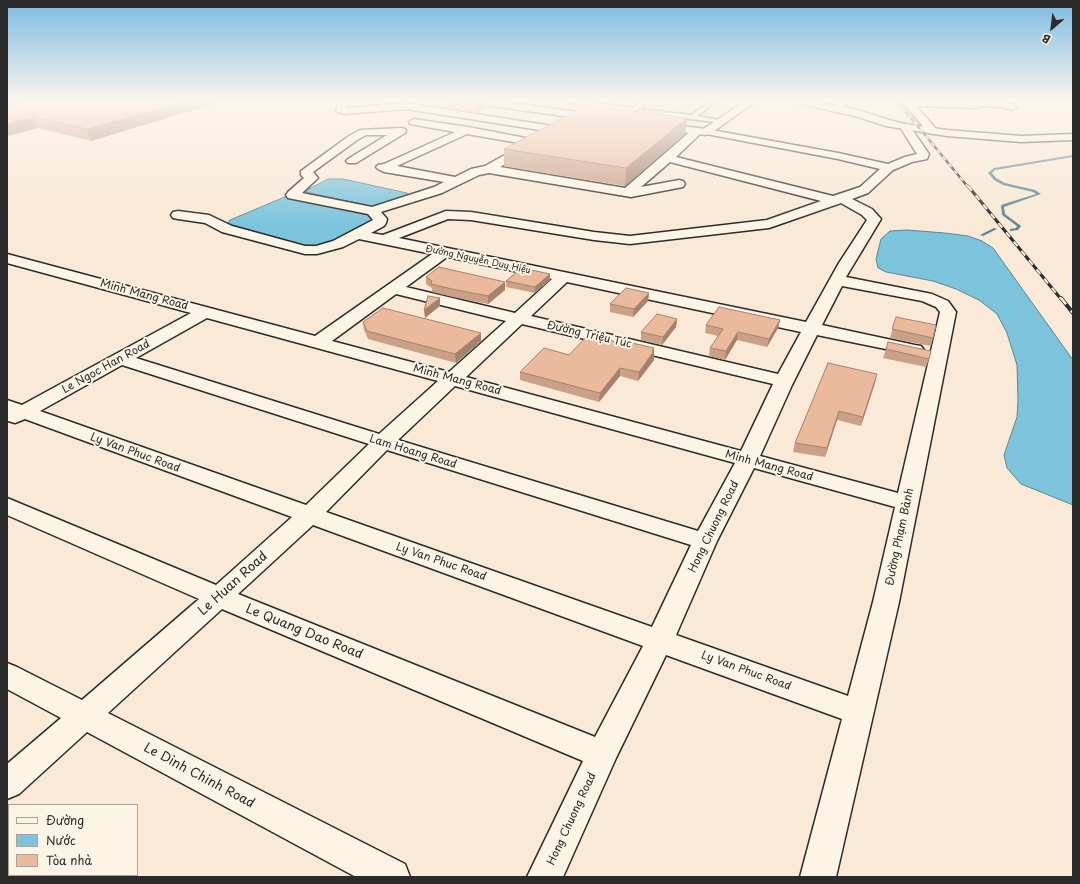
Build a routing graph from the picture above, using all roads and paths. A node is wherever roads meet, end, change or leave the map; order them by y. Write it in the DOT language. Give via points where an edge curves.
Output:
graph roads {
  1 [pos="347,142"];
  2 [pos="382,142"];
  3 [pos="440,142"];
  4 [pos="532,142"];
  5 [pos="689,142"];
  6 [pos="760,142"];
  7 [pos="915,142"];
  8 [pos="536,143"];
  9 [pos="668,158"];
  10 [pos="384,168"];
  11 [pos="889,168"];
  12 [pos="489,169"];
  13 [pos="455,181"];
  14 [pos="679,184"];
  15 [pos="627,193"];
  16 [pos="838,200"];
  17 [pos="374,211"];
  18 [pos="178,215"];
  19 [pos="357,234"];
  20 [pos="383,240"];
  21 [pos="443,253"];
  22 [pos="7,258"];
  23 [pos="563,278"];
  24 [pos="837,280"];
  25 [pos="394,289"];
  26 [pos="205,312"];
  27 [pos="519,318"];
  28 [pos="811,328"];
  29 [pos="319,342"];
  30 [pos="940,355"];
  31 [pos="121,359"];
  32 [pos="453,379"];
  33 [pos="784,381"];
  34 [pos="12,413"];
  35 [pos="383,442"];
  36 [pos="747,460"];
  37 [pos="907,502"];
  38 [pos="7,506"];
  39 [pos="309,515"];
  40 [pos="705,541"];
  41 [pos="219,597"];
  42 [pos="660,639"];
  43 [pos="7,675"];
  44 [pos="858,712"];
  45 [pos="85,717"];
  46 [pos="602,754"];
  47 [pos="7,784"];
  48 [pos="392,877"];
  49 [pos="545,877"];
  50 [pos="818,877"];
  1 -- 17 [label="street" via="307,172 312,178 292,195"];
  2 -- 10 [label="street" via="352,161"];
  3 -- 10 [label="street"];
  4 -- 8 [label="street"];
  5 -- 9 [label="street"];
  6 -- 11 [label="street"];
  7 -- 11 [label="street" via="923,157 909,159"];
  8 -- 12 [label="street"];
  9 -- 15 [label="street"];
  9 -- 16 [label="street"];
  10 -- 13 [label="street"];
  11 -- 16 [label="street" via="864,190"];
  12 -- 13 [label="street"];
  12 -- 15 [label="street"];
  13 -- 17 [label="street" via="438,190"];
  14 -- 15 [label="street"];
  16 -- 20 [label="street" via="769,224 630,240 454,214 440,216"];
  16 -- 24 [label="street, Hong Chuong Road" via="867,212 874,219"];
  17 -- 19 [label="street" via="380,220 379,223"];
  18 -- 19 [label="street" via="209,219 227,229 306,250 327,248"];
  19 -- 20 [label="street, Đường Nguyễn Duy Hiệu"];
  20 -- 21 [label="street, Đường Nguyễn Duy Hiệu"];
  21 -- 23 [label="street, Đường Nguyễn Duy Hiệu"];
  21 -- 25 [label="street"];
  22 -- 26 [label="street, Minh Mang Road"];
  23 -- 27 [label="street, Le Huan Road"];
  23 -- 28 [label="street, Đường Nguyễn Duy Hiệu"];
  24 -- 28 [label="street, Hong Chuong Road"];
  24 -- 30 [label="street, Đường Phạm Bành" via="926,297 942,304 948,312"];
  25 -- 27 [label="street, Đường Triệu Túc"];
  25 -- 29 [label="street"];
  26 -- 29 [label="street, Minh Mang Road"];
  26 -- 31 [label="street, Le Ngoc Han Road"];
  27 -- 32 [label="street, Le Huan Road"];
  27 -- 33 [label="street, Đường Triệu Túc"];
  28 -- 30 [label="street, Đường Nguyễn Duy Hiệu"];
  28 -- 33 [label="street, Hong Chuong Road"];
  29 -- 32 [label="street, Minh Mang Road"];
  30 -- 37 [label="street, Đường Phạm Bành"];
  31 -- 34 [label="street, Le Ngoc Han Road"];
  31 -- 35 [label="street, Lam Hoang Road"];
  32 -- 35 [label="street, Le Huan Road"];
  32 -- 36 [label="street, Minh Mang Road"];
  33 -- 36 [label="street, Hong Chuong Road"];
  34 -- 39 [label="street, Ly Van Phuc Road"];
  35 -- 39 [label="street, Le Huan Road"];
  35 -- 40 [label="street, Lam Hoang Road"];
  36 -- 37 [label="street, Minh Mang Road"];
  36 -- 40 [label="street, Hong Chuong Road"];
  37 -- 44 [label="street, Đường Phạm Bành" via="886,602"];
  38 -- 41 [label="street, Le Quang Dao Road"];
  39 -- 41 [label="street, Le Huan Road"];
  39 -- 42 [label="street, Ly Van Phuc Road"];
  40 -- 42 [label="street, Hong Chuong Road"];
  41 -- 45 [label="street, Le Huan Road"];
  41 -- 46 [label="street, Le Quang Dao Road"];
  42 -- 44 [label="street, Ly Van Phuc Road"];
  42 -- 46 [label="street, Hong Chuong Road"];
  43 -- 45 [label="street, Le Dinh Chinh Road"];
  44 -- 50 [label="street, Đường Phạm Bành"];
  45 -- 47 [label="street, Le Huan Road"];
  45 -- 48 [label="street, Le Dinh Chinh Road"];
  46 -- 49 [label="street, Hong Chuong Road"];
}
